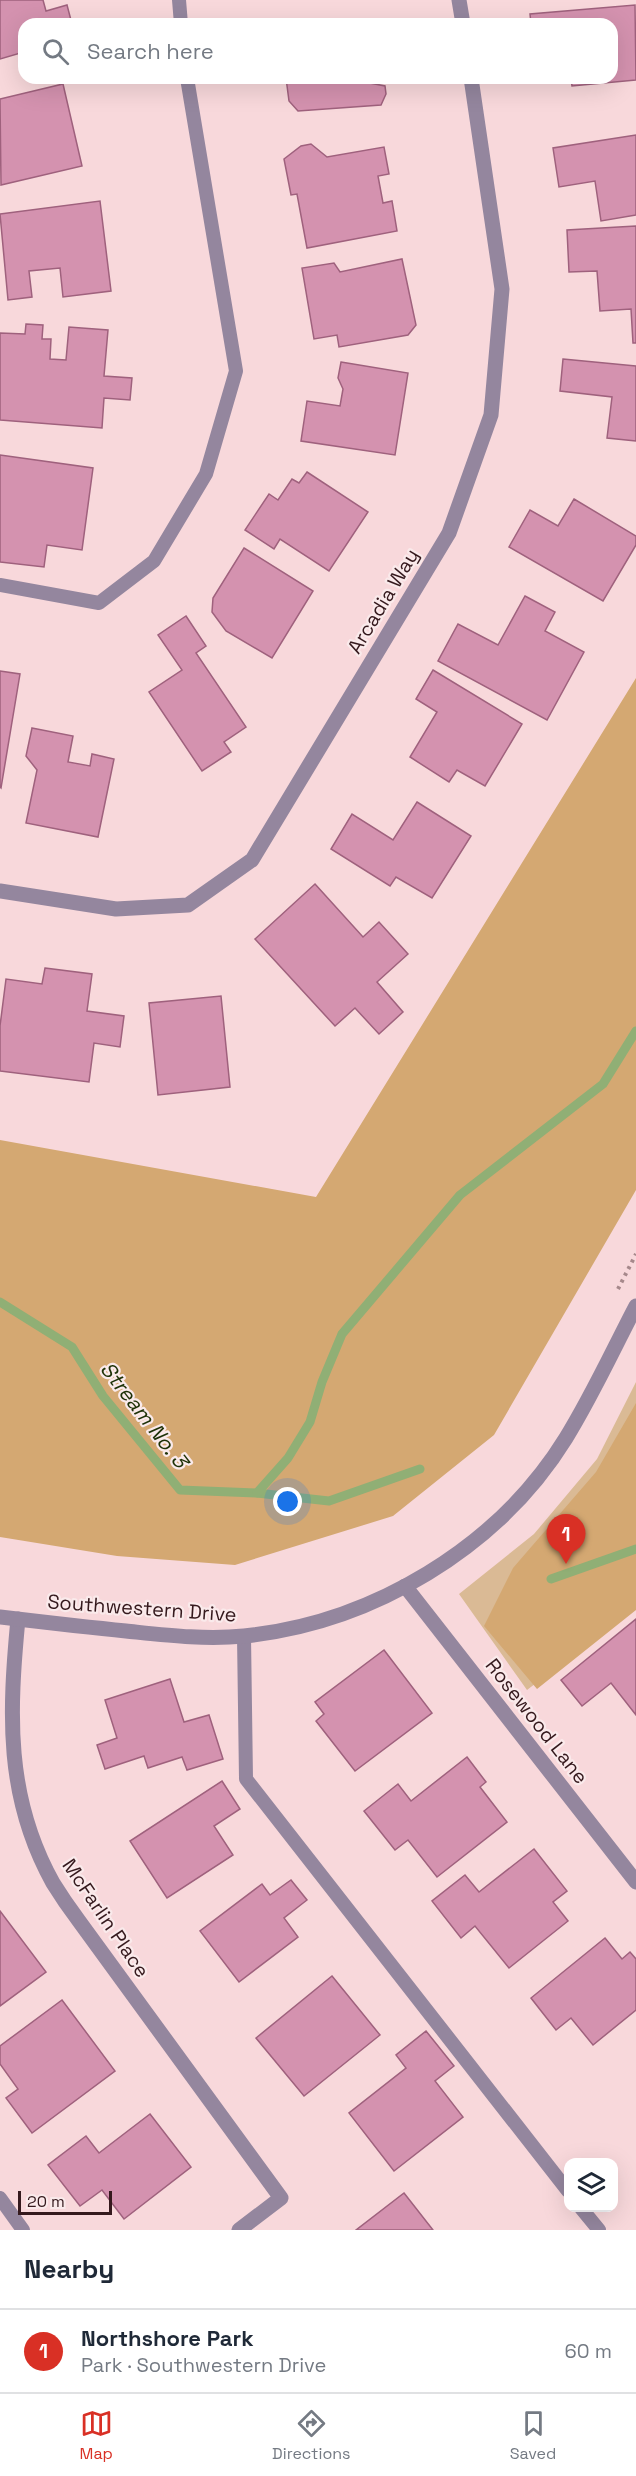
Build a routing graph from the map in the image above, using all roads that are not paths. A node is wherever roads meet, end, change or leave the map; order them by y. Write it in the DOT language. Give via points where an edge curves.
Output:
graph roads {
  1 [pos="179,0"];
  2 [pos="459,0"];
  3 [pos="180,18"];
  4 [pos="462,18"];
  5 [pos="187,84"];
  6 [pos="472,84"];
  7 [pos="0,585"];
  8 [pos="0,891"];
  9 [pos="636,1306"];
  10 [pos="405,1586"];
  11 [pos="0,1617"];
  12 [pos="18,1619"];
  13 [pos="244,1636"];
  14 [pos="636,1882"];
  15 [pos="564,2186"];
  16 [pos="0,2198"];
  17 [pos="585,2212"];
  18 [pos="23,2230"];
  19 [pos="239,2230"];
  20 [pos="599,2230"];
  1 -- 3 [label="lane"];
  2 -- 4 [label="street"];
  5 -- 7 [label="lane" via="236,371 206,474 154,561 99,603"];
  6 -- 8 [label="street, Arcadia Way" via="502,289 491,416 449,533 252,860 189,905 116,909"];
  9 -- 10 [label="street, Southwestern Drive" via="582,1410 544,1469 494,1525"];
  10 -- 13 [label="street, Southwestern Drive" via="341,1614"];
  10 -- 14 [label="street, Rosewood Lane"];
  11 -- 12 [label="street, Southwestern Drive"];
  12 -- 13 [label="street, Southwestern Drive" via="158,1634"];
  12 -- 19 [label="street, McFarlin Place" via="11,1690 14,1767 39,1853 53,1883 79,1921 280,2198"];
  13 -- 15 [label="lane" via="246,1779"];
  16 -- 18 [label="lane"];
  17 -- 20 [label="lane"];
}
